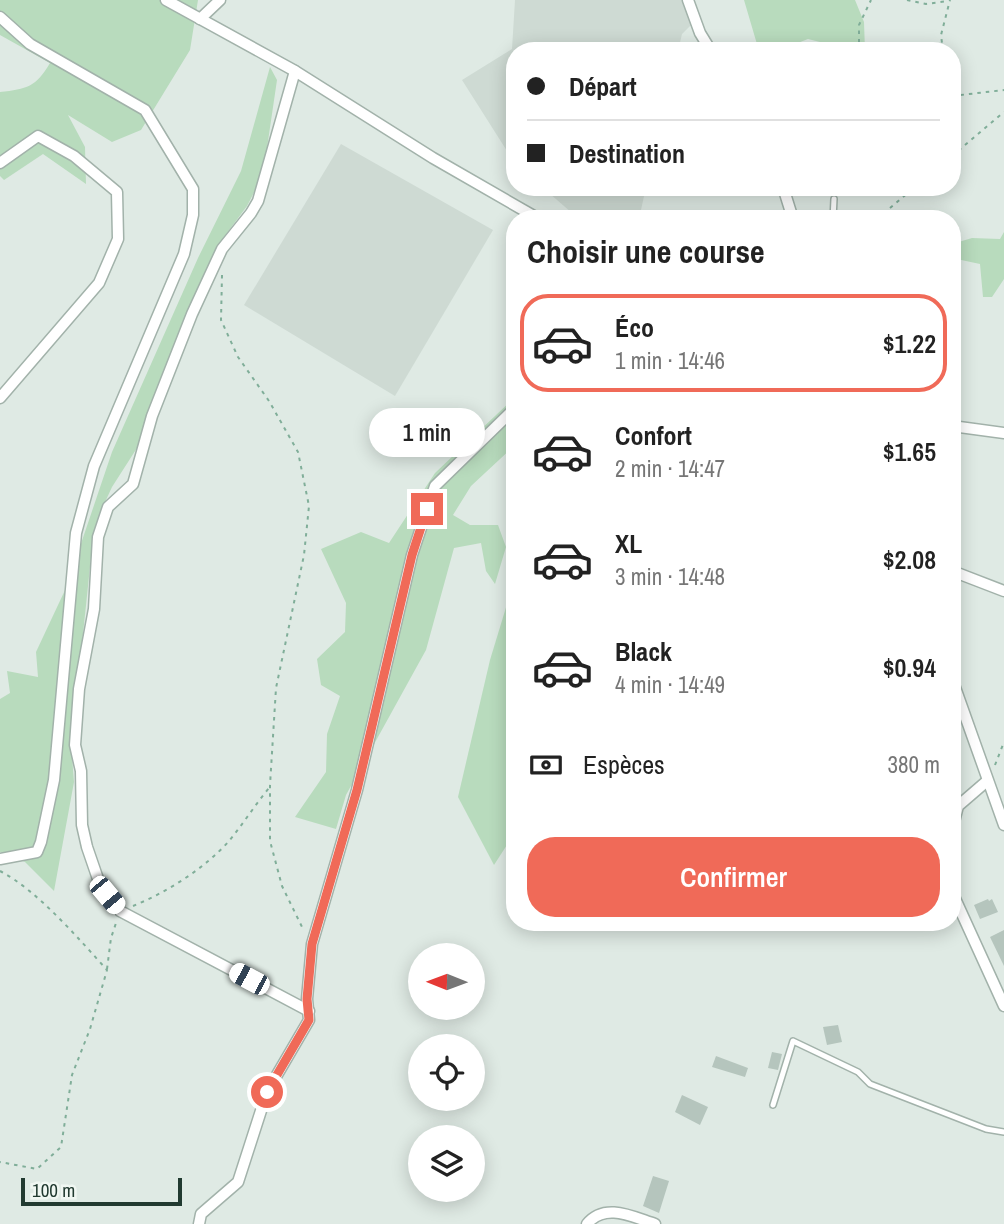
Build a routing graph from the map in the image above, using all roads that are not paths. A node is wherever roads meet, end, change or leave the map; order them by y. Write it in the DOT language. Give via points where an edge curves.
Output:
graph roads {
  1 [pos="166,0"];
  2 [pos="220,0"];
  3 [pos="688,0"];
  4 [pos="0,17"];
  5 [pos="200,19"];
  6 [pos="706,42"];
  7 [pos="295,71"];
  8 [pos="0,163"];
  9 [pos="834,199"];
  10 [pos="523,210"];
  11 [pos="834,210"];
  12 [pos="0,397"];
  13 [pos="506,417"];
  14 [pos="961,427"];
  15 [pos="1004,433"];
  16 [pos="961,574"];
  17 [pos="1004,591"];
  18 [pos="961,705"];
  19 [pos="987,781"];
  20 [pos="961,803"];
  21 [pos="1004,825"];
  22 [pos="0,859"];
  23 [pos="961,911"];
  24 [pos="1004,1006"];
  25 [pos="309,1011"];
  26 [pos="773,1105"];
  27 [pos="1004,1132"];
  28 [pos="200,1219"];
  29 [pos="188,1224"];
  30 [pos="587,1224"];
  31 [pos="655,1224"];
  1 -- 5 [label="street"];
  2 -- 5 [label="street"];
  3 -- 6 [label="street"];
  4 -- 22 [label="street" via="30,44 145,110 193,189 194,201 184,254 94,466 76,533 54,780 41,842 37,852"];
  5 -- 7 [label="street"];
  7 -- 10 [label="street"];
  7 -- 25 [label="street" via="258,201 222,249 152,416 133,484 108,507 98,537 94,609 79,689 75,745 87,847 97,879 120,911"];
  8 -- 12 [label="street" via="38,136 74,156 117,192 118,239 99,283"];
  9 -- 11 [label="lane"];
  13 -- 25 [label="street" via="435,486 412,555 357,790 312,944"];
  14 -- 15 [label="street"];
  16 -- 17 [label="street"];
  18 -- 19 [label="street"];
  19 -- 20 [label="street"];
  19 -- 21 [label="street"];
  23 -- 24 [label="street"];
  25 -- 28 [label="street" via="306,1027 267,1092 238,1182"];
  26 -- 27 [label="lane" via="793,1041 858,1072 870,1084"];
  28 -- 29 [label="street"];
  30 -- 31 [label="street" via="612,1211"];
}
